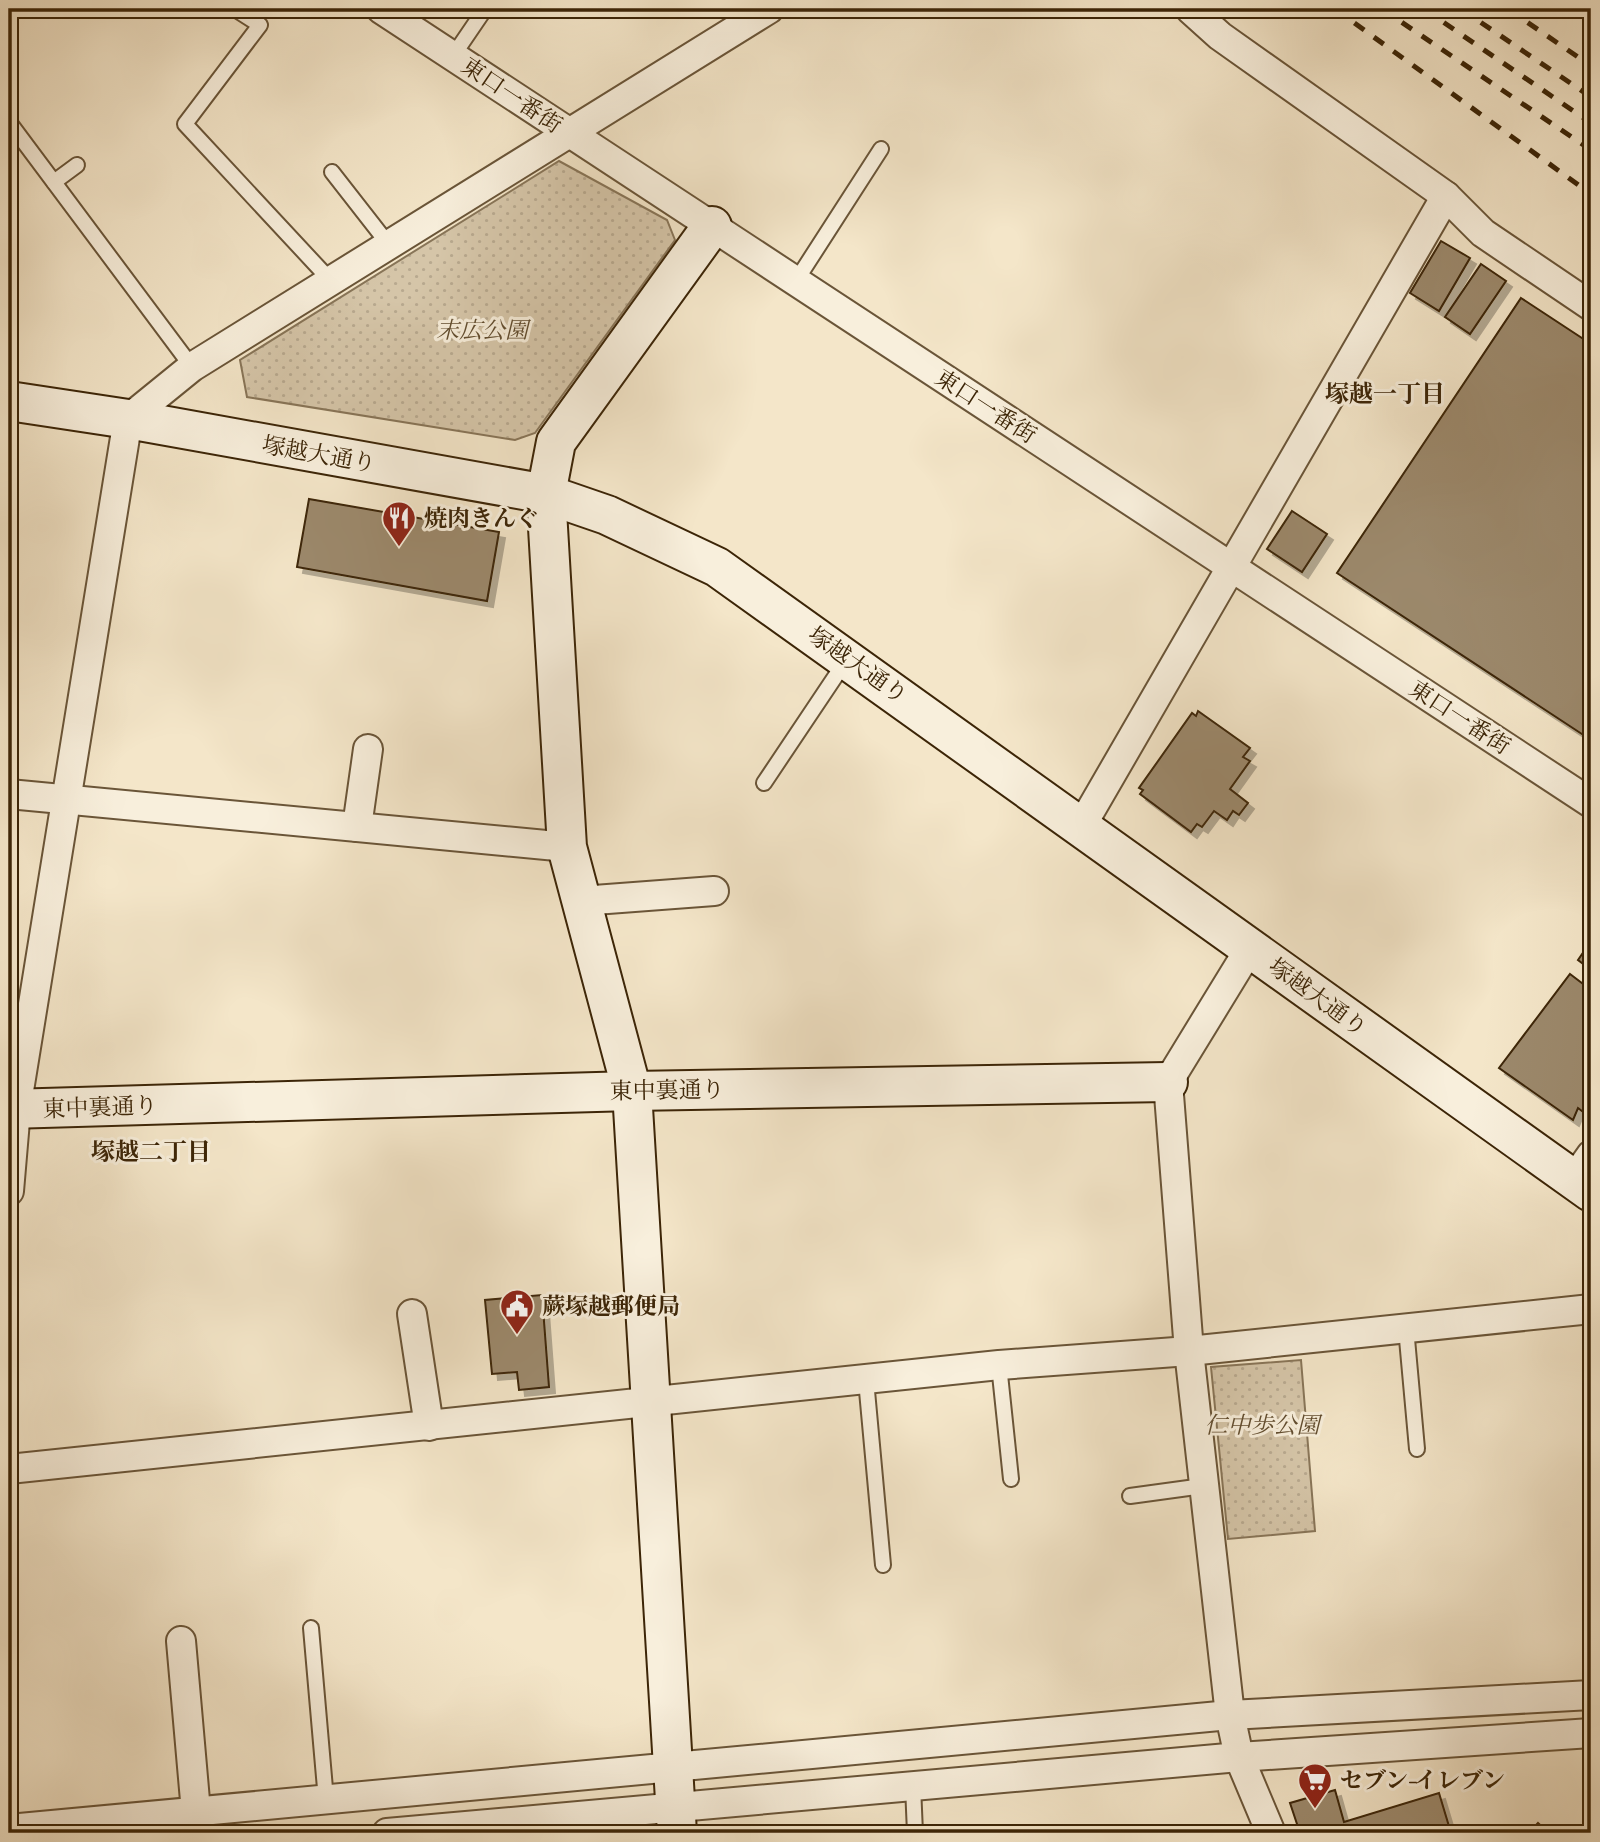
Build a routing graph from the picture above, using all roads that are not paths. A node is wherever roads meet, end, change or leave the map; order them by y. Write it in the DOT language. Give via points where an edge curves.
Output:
graph roads {
  1 [pos="235,9"];
  2 [pos="381,9"];
  3 [pos="485,9"];
  4 [pos="769,9"];
  5 [pos="1190,9"];
  6 [pos="453,56"];
  7 [pos="9,122"];
  8 [pos="569,133"];
  9 [pos="881,149"];
  10 [pos="77,164"];
  11 [pos="332,172"];
  12 [pos="54,183"];
  13 [pos="1446,196"];
  14 [pos="712,226"];
  15 [pos="389,245"];
  16 [pos="331,281"];
  17 [pos="796,281"];
  18 [pos="1591,306"];
  19 [pos="192,367"];
  20 [pos="9,401"];
  21 [pos="128,419"];
  22 [pos="546,494"];
  23 [pos="1234,568"];
  24 [pos="848,658"];
  25 [pos="368,749"];
  26 [pos="764,783"];
  27 [pos="9,794"];
  28 [pos="67,799"];
  29 [pos="1591,803"];
  30 [pos="1082,825"];
  31 [pos="357,827"];
  32 [pos="567,847"];
  33 [pos="714,891"];
  34 [pos="581,901"];
  35 [pos="1250,948"];
  36 [pos="1168,1082"];
  37 [pos="632,1091"];
  38 [pos="12,1109"];
  39 [pos="1585,1175"];
  40 [pos="9,1191"];
  41 [pos="1591,1309"];
  42 [pos="412,1314"];
  43 [pos="1406,1328"];
  44 [pos="1189,1351"];
  45 [pos="999,1365"];
  46 [pos="866,1380"];
  47 [pos="653,1404"];
  48 [pos="429,1426"];
  49 [pos="1417,1449"];
  50 [pos="9,1469"];
  51 [pos="1011,1479"];
  52 [pos="1203,1486"];
  53 [pos="1130,1496"];
  54 [pos="883,1565"];
  55 [pos="312,1628"];
  56 [pos="181,1642"];
  57 [pos="1591,1695"];
  58 [pos="1230,1715"];
  59 [pos="1591,1733"];
  60 [pos="1239,1757"];
  61 [pos="673,1768"];
  62 [pos="913,1786"];
  63 [pos="326,1800"];
  64 [pos="196,1812"];
  65 [pos="676,1820"];
  66 [pos="9,1829"];
  67 [pos="443,1831"];
  68 [pos="387,1833"];
  69 [pos="915,1833"];
  70 [pos="1271,1833"];
  1 -- 16 [label="lane" via="260,25 185,124"];
  2 -- 6 [label="street, 東口一番街"];
  3 -- 6 [label="lane"];
  4 -- 8 [label="street"];
  5 -- 13 [label="street" via="1220,36"];
  6 -- 8 [label="street, 東口一番街"];
  7 -- 12 [label="lane"];
  8 -- 14 [label="street, 東口一番街"];
  8 -- 15 [label="street"];
  9 -- 17 [label="lane"];
  10 -- 12 [label="lane"];
  11 -- 15 [label="lane"];
  12 -- 19 [label="lane"];
  13 -- 18 [label="street" via="1483,233"];
  13 -- 23 [label="street"];
  14 -- 17 [label="street, 東口一番街"];
  14 -- 22 [label="street" via="556,442"];
  15 -- 16 [label="street"];
  16 -- 19 [label="street"];
  17 -- 23 [label="street, 東口一番街"];
  19 -- 21 [label="street"];
  20 -- 21 [label="street, 塚越大通り"];
  21 -- 22 [label="street, 塚越大通り"];
  21 -- 28 [label="street"];
  22 -- 24 [label="street, 塚越大通り" via="607,515 717,567"];
  22 -- 32 [label="street"];
  23 -- 29 [label="street, 東口一番街"];
  23 -- 30 [label="street"];
  24 -- 26 [label="lane"];
  24 -- 30 [label="street, 塚越大通り"];
  25 -- 31 [label="street"];
  27 -- 28 [label="street"];
  28 -- 31 [label="street"];
  28 -- 38 [label="street"];
  30 -- 35 [label="street, 塚越大通り"];
  31 -- 32 [label="street"];
  32 -- 34 [label="street"];
  33 -- 34 [label="street"];
  34 -- 37 [label="street"];
  35 -- 36 [label="street"];
  35 -- 39 [label="street, 塚越大通り"];
  36 -- 37 [label="street, 東中裏通り"];
  36 -- 44 [label="street"];
  37 -- 38 [label="street, 東中裏通り"];
  37 -- 47 [label="street"];
  38 -- 40 [label="street"];
  41 -- 43 [label="street"];
  42 -- 48 [label="street"];
  43 -- 44 [label="street"];
  43 -- 49 [label="lane"];
  44 -- 45 [label="street"];
  44 -- 52 [label="street"];
  45 -- 46 [label="street"];
  45 -- 51 [label="lane"];
  46 -- 47 [label="street"];
  46 -- 54 [label="lane"];
  47 -- 48 [label="street"];
  47 -- 61 [label="street"];
  48 -- 50 [label="street"];
  52 -- 53 [label="lane"];
  52 -- 58 [label="street"];
  55 -- 63 [label="lane"];
  56 -- 64 [label="street"];
  57 -- 58 [label="street"];
  58 -- 60 [label="street"];
  58 -- 61 [label="street"];
  59 -- 60 [label="street"];
  60 -- 62 [label="street"];
  60 -- 70 [label="street"];
  61 -- 63 [label="street"];
  61 -- 65 [label="street"];
  62 -- 65 [label="street"];
  62 -- 69 [label="lane"];
  63 -- 64 [label="street"];
  64 -- 66 [label="street"];
  65 -- 67 [label="street"];
  67 -- 68 [label="street"];
}
